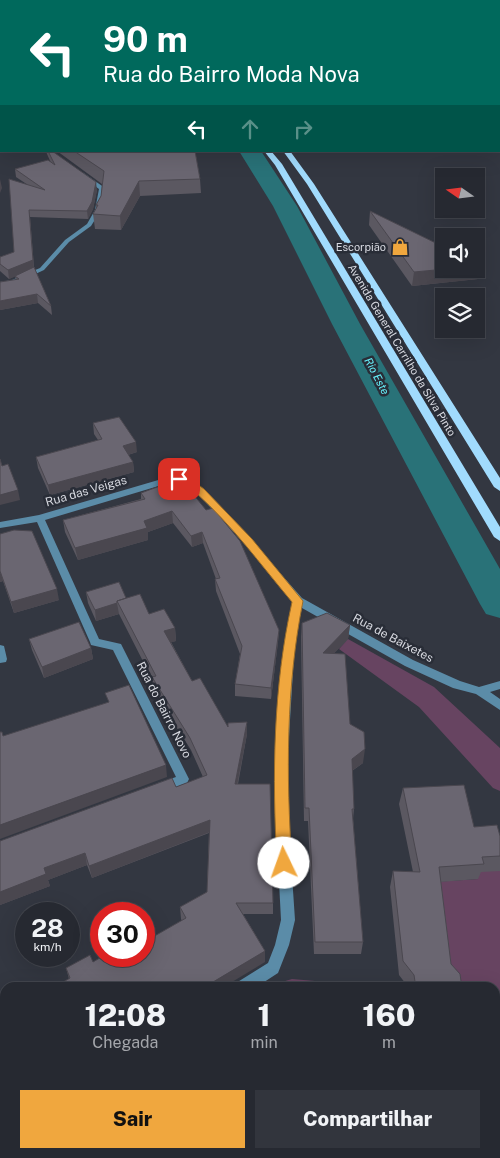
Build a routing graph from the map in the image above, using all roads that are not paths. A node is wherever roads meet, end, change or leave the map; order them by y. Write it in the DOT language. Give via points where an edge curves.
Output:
graph roads {
  1 [pos="268,152"];
  2 [pos="287,152"];
  3 [pos="76,170"];
  4 [pos="0,284"];
  5 [pos="500,487"];
  6 [pos="40,518"];
  7 [pos="0,525"];
  8 [pos="500,536"];
  9 [pos="298,601"];
  10 [pos="500,685"];
  11 [pos="479,692"];
  12 [pos="500,705"];
  13 [pos="147,792"];
  14 [pos="250,982"];
  1 -- 8 [label="main road, Avenida General Carrilho da Silva Pinto"];
  2 -- 5 [label="main road, Avenida General Carrilho da Silva Pinto"];
  3 -- 4 [label="street" via="102,188 98,210 89,226 67,241 42,269 14,282"];
  6 -- 7 [label="street, Rua das Veigas"];
  6 -- 9 [label="street, Rua das Veigas" via="179,479 189,482 248,542"];
  6 -- 13 [label="street, Rua do Bairro Novo" via="94,642 117,646 183,779"];
  9 -- 11 [label="street, Rua de Baixetes" via="409,663"];
  9 -- 14 [label="street" via="290,638 280,786 288,920 272,968"];
  10 -- 11 [label="street"];
  11 -- 12 [label="street, Rua de Baixetes"];
}
